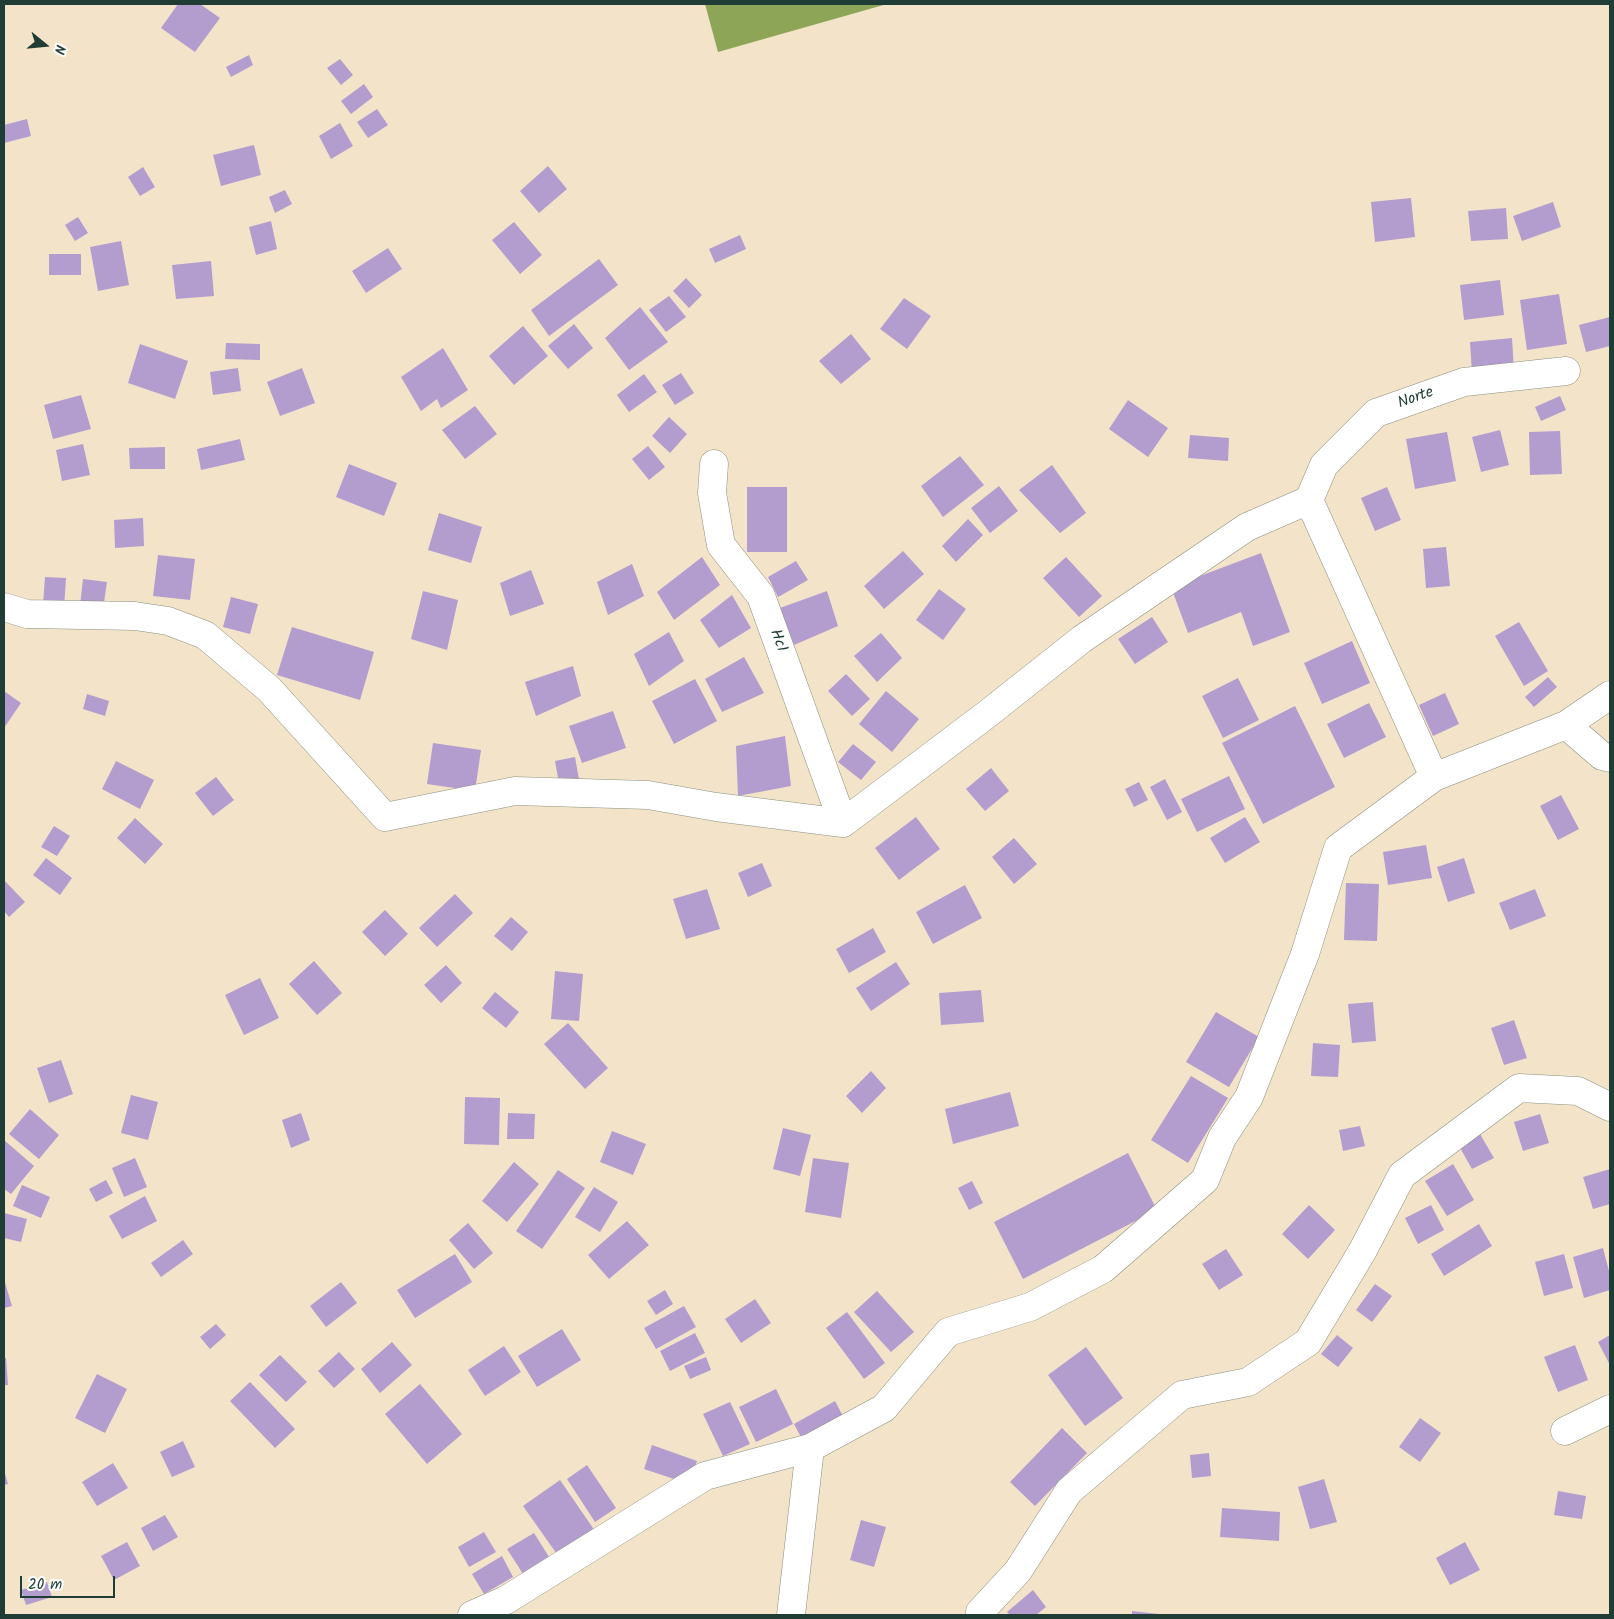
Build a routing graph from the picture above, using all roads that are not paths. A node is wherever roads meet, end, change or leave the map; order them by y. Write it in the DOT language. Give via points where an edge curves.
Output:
graph roads {
  1 [pos="1566,371"];
  2 [pos="714,464"];
  3 [pos="1309,500"];
  4 [pos="4,607"];
  5 [pos="1610,695"];
  6 [pos="1566,725"];
  7 [pos="1610,758"];
  8 [pos="1434,777"];
  9 [pos="843,823"];
  10 [pos="1610,1107"];
  11 [pos="1610,1409"];
  12 [pos="1565,1431"];
  13 [pos="810,1448"];
  14 [pos="506,1608"];
  15 [pos="472,1615"];
  16 [pos="791,1615"];
  17 [pos="980,1615"];
  1 -- 3 [label="street, Norte" via="1464,382 1376,414 1324,465"];
  2 -- 9 [label="street, Hc1" via="712,493 721,545 760,596"];
  3 -- 8 [label="street"];
  3 -- 9 [label="street" via="1247,527 1082,639"];
  4 -- 9 [label="street" via="27,614 136,616 168,621 205,636 269,689 385,817 515,791 648,795"];
  5 -- 6 [label="street"];
  6 -- 7 [label="street" via="1602,756"];
  6 -- 8 [label="street"];
  8 -- 13 [label="street" via="1338,848 1305,954 1249,1097 1222,1138 1205,1180 1103,1269 1030,1307 948,1332 884,1408"];
  10 -- 17 [label="street" via="1578,1091 1519,1088 1402,1175 1363,1250 1308,1342 1248,1382 1182,1395 1069,1491 1018,1571"];
  11 -- 12 [label="street"];
  13 -- 14 [label="street" via="705,1476"];
  13 -- 16 [label="street"];
  14 -- 15 [label="street"];
}
